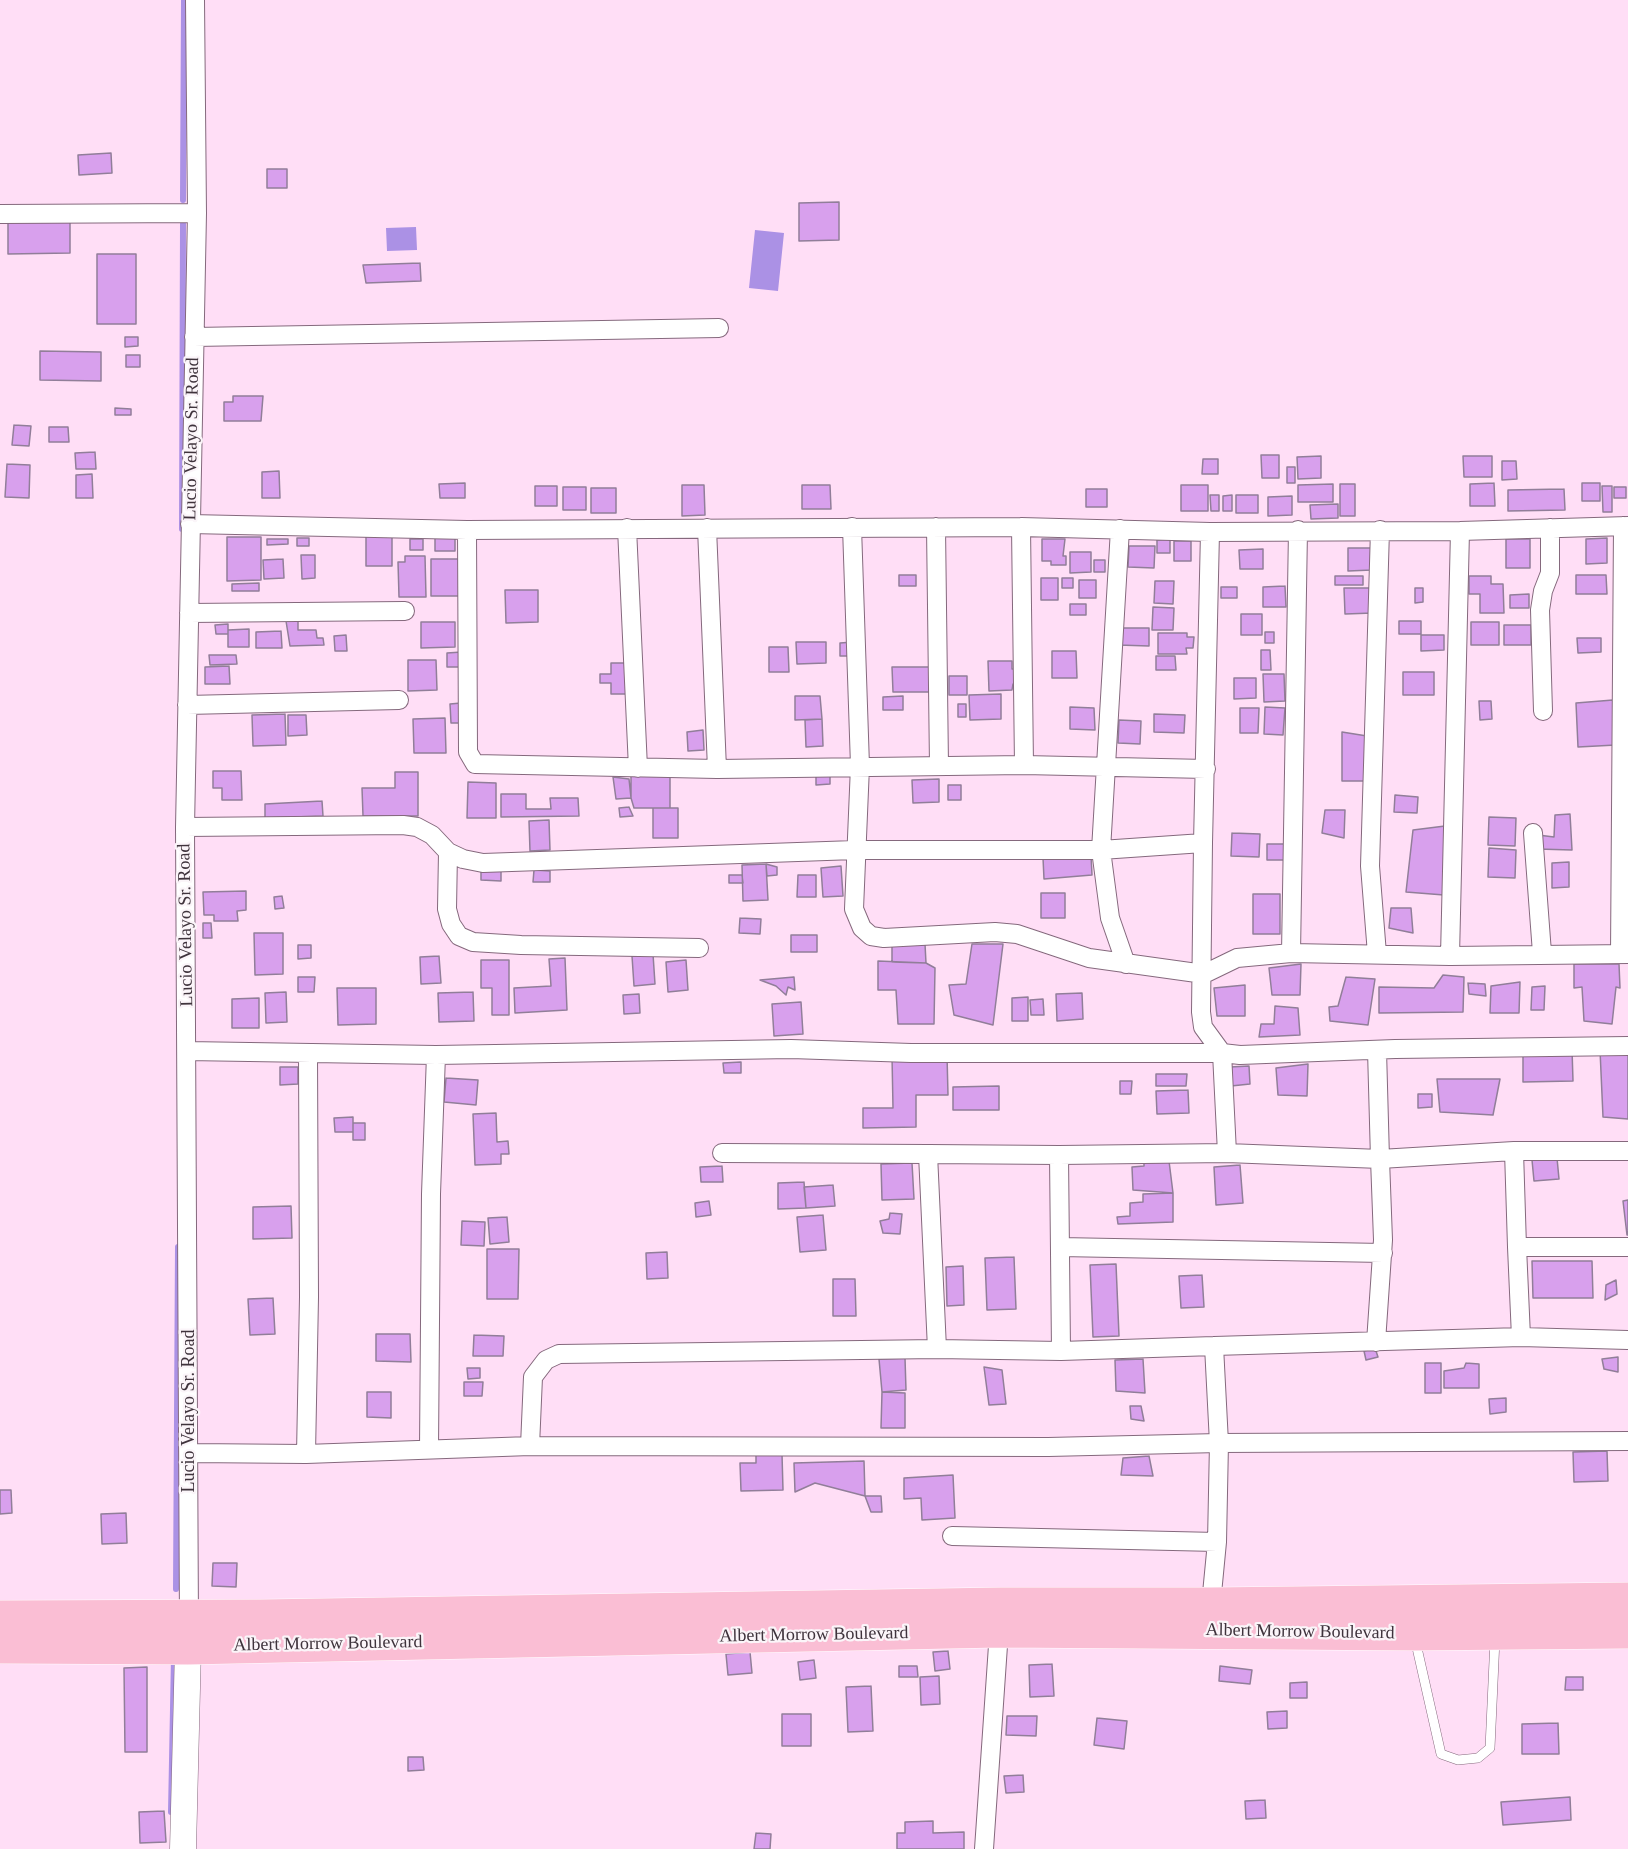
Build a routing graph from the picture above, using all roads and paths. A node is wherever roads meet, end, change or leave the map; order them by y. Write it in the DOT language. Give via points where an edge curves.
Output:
graph roads {
  1 [pos="195,0"];
  2 [pos="196,213"];
  3 [pos="0,214"];
  4 [pos="719,328"];
  5 [pos="194,337"];
  6 [pos="190,524"];
  7 [pos="1625,526"];
  8 [pos="852,527"];
  9 [pos="936,527"];
  10 [pos="1021,527"];
  11 [pos="627,528"];
  12 [pos="707,528"];
  13 [pos="1550,528"];
  14 [pos="1120,529"];
  15 [pos="467,530"];
  16 [pos="1298,530"];
  17 [pos="1380,530"];
  18 [pos="1460,531"];
  19 [pos="1210,532"];
  20 [pos="405,611"];
  21 [pos="189,613"];
  22 [pos="399,700"];
  23 [pos="187,705"];
  24 [pos="1543,711"];
  25 [pos="1024,765"];
  26 [pos="860,766"];
  27 [pos="939,766"];
  28 [pos="638,768"];
  29 [pos="1105,768"];
  30 [pos="717,769"];
  31 [pos="1206,769"];
  32 [pos="185,827"];
  33 [pos="1533,833"];
  34 [pos="1203,843"];
  35 [pos="855,850"];
  36 [pos="1101,850"];
  37 [pos="448,852"];
  38 [pos="699,948"];
  39 [pos="1291,953"];
  40 [pos="1542,953"];
  41 [pos="1377,954"];
  42 [pos="1624,954"];
  43 [pos="1450,956"];
  44 [pos="1126,964"];
  45 [pos="1204,974"];
  46 [pos="1628,1046"];
  47 [pos="1377,1050"];
  48 [pos="187,1051"];
  49 [pos="1222,1053"];
  50 [pos="308,1054"];
  51 [pos="436,1054"];
  52 [pos="1628,1150"];
  53 [pos="1514,1151"];
  54 [pos="722,1153"];
  55 [pos="1227,1153"];
  56 [pos="928,1154"];
  57 [pos="1059,1155"];
  58 [pos="1380,1159"];
  59 [pos="1060,1247"];
  60 [pos="1517,1247"];
  61 [pos="1628,1247"];
  62 [pos="1383,1253"];
  63 [pos="1521,1337"];
  64 [pos="1628,1340"];
  65 [pos="1376,1342"];
  66 [pos="1214,1346"];
  67 [pos="937,1349"];
  68 [pos="1061,1351"];
  69 [pos="1628,1441"];
  70 [pos="1219,1443"];
  71 [pos="530,1446"];
  72 [pos="429,1449"];
  73 [pos="190,1453"];
  74 [pos="306,1454"];
  75 [pos="952,1536"];
  76 [pos="1217,1542"];
  77 [pos="1628,1599"];
  78 [pos="1211,1604"];
  79 [pos="0,1617"];
  80 [pos="999,1631"];
  81 [pos="189,1632"];
  82 [pos="1628,1632"];
  83 [pos="1496,1633"];
  84 [pos="1414,1634"];
  85 [pos="0,1647"];
  86 [pos="183,1849"];
  87 [pos="984,1849"];
  1 -- 2 [label="street, Lucio Velayo Sr. Road"];
  2 -- 3 [label="street"];
  2 -- 5 [label="street, Lucio Velayo Sr. Road"];
  4 -- 5 [label="street"];
  5 -- 6 [label="street, Lucio Velayo Sr. Road"];
  6 -- 15 [label="street"];
  6 -- 21 [label="street, Lucio Velayo Sr. Road"];
  7 -- 13 [label="street"];
  7 -- 42 [label="street"];
  8 -- 9 [label="street"];
  8 -- 12 [label="street"];
  8 -- 26 [label="street"];
  9 -- 10 [label="street"];
  9 -- 27 [label="street"];
  10 -- 14 [label="street"];
  10 -- 25 [label="street"];
  11 -- 12 [label="street"];
  11 -- 15 [label="street"];
  11 -- 28 [label="street"];
  12 -- 30 [label="street"];
  13 -- 18 [label="street"];
  13 -- 24 [label="street" via="1550,573 1540,610"];
  14 -- 19 [label="street"];
  14 -- 29 [label="street"];
  15 -- 28 [label="street" via="471,760 482,766"];
  16 -- 17 [label="street"];
  16 -- 19 [label="street"];
  16 -- 39 [label="street"];
  17 -- 18 [label="street"];
  17 -- 41 [label="street" via="1370,866"];
  18 -- 43 [label="street"];
  19 -- 31 [label="street"];
  20 -- 21 [label="street"];
  21 -- 23 [label="street, Lucio Velayo Sr. Road"];
  22 -- 23 [label="street"];
  23 -- 32 [label="street, Lucio Velayo Sr. Road"];
  25 -- 27 [label="street"];
  25 -- 29 [label="street"];
  26 -- 27 [label="street"];
  26 -- 30 [label="street"];
  26 -- 35 [label="street"];
  28 -- 30 [label="street"];
  29 -- 31 [label="street"];
  29 -- 36 [label="street"];
  31 -- 34 [label="street"];
  32 -- 37 [label="street" via="403,825 432,835"];
  32 -- 48 [label="street, Lucio Velayo Sr. Road"];
  33 -- 40 [label="street"];
  34 -- 36 [label="street"];
  34 -- 45 [label="street"];
  35 -- 36 [label="street"];
  35 -- 37 [label="street" via="483,863"];
  35 -- 44 [label="street" via="854,909 862,928 871,936 884,939 1017,934 1089,958"];
  36 -- 44 [label="street" via="1110,918"];
  37 -- 38 [label="street" via="447,909 451,924 459,936 473,942"];
  39 -- 41 [label="street"];
  39 -- 45 [label="street" via="1237,958"];
  40 -- 42 [label="street"];
  40 -- 43 [label="street"];
  41 -- 43 [label="street"];
  44 -- 45 [label="street"];
  45 -- 49 [label="street" via="1203,1027"];
  46 -- 47 [label="street"];
  47 -- 49 [label="street"];
  47 -- 58 [label="street"];
  48 -- 50 [label="street"];
  48 -- 73 [label="street, Lucio Velayo Sr. Road"];
  49 -- 51 [label="street" via="791,1049"];
  49 -- 55 [label="street"];
  50 -- 51 [label="street"];
  50 -- 74 [label="street"];
  51 -- 72 [label="street"];
  52 -- 53 [label="street"];
  53 -- 58 [label="street"];
  53 -- 60 [label="street"];
  54 -- 56 [label="street"];
  55 -- 57 [label="street"];
  55 -- 58 [label="street"];
  56 -- 57 [label="street"];
  56 -- 67 [label="street"];
  57 -- 59 [label="street"];
  58 -- 62 [label="street"];
  59 -- 62 [label="street"];
  59 -- 68 [label="street"];
  60 -- 61 [label="street"];
  60 -- 63 [label="street"];
  62 -- 65 [label="street"];
  63 -- 64 [label="street"];
  63 -- 65 [label="street"];
  65 -- 66 [label="street"];
  66 -- 68 [label="street"];
  66 -- 70 [label="street"];
  67 -- 68 [label="street"];
  67 -- 71 [label="street" via="559,1353 546,1360 533,1377"];
  69 -- 70 [label="street"];
  70 -- 71 [label="street" via="1048,1447"];
  70 -- 76 [label="street"];
  71 -- 72 [label="street"];
  72 -- 74 [label="street"];
  73 -- 74 [label="street"];
  73 -- 81 [label="street, Lucio Velayo Sr. Road"];
  75 -- 76 [label="street"];
  76 -- 78 [label="street"];
  77 -- 78 [label="highway, Albert Morrow Boulevard"];
  78 -- 81 [label="highway, Albert Morrow Boulevard" via="1000,1604"];
  79 -- 81 [label="highway, Albert Morrow Boulevard"];
  80 -- 81 [label="highway, Albert Morrow Boulevard"];
  80 -- 84 [label="highway, Albert Morrow Boulevard"];
  80 -- 87 [label="street"];
  81 -- 85 [label="highway, Albert Morrow Boulevard"];
  81 -- 86 [label="main road, Lucio Velayo Sr. Road"];
  82 -- 83 [label="highway, Albert Morrow Boulevard"];
  83 -- 84 [label="highway, Albert Morrow Boulevard"];
  83 -- 84 [label="lane" via="1490,1748 1478,1758 1458,1760 1441,1754"];
}
